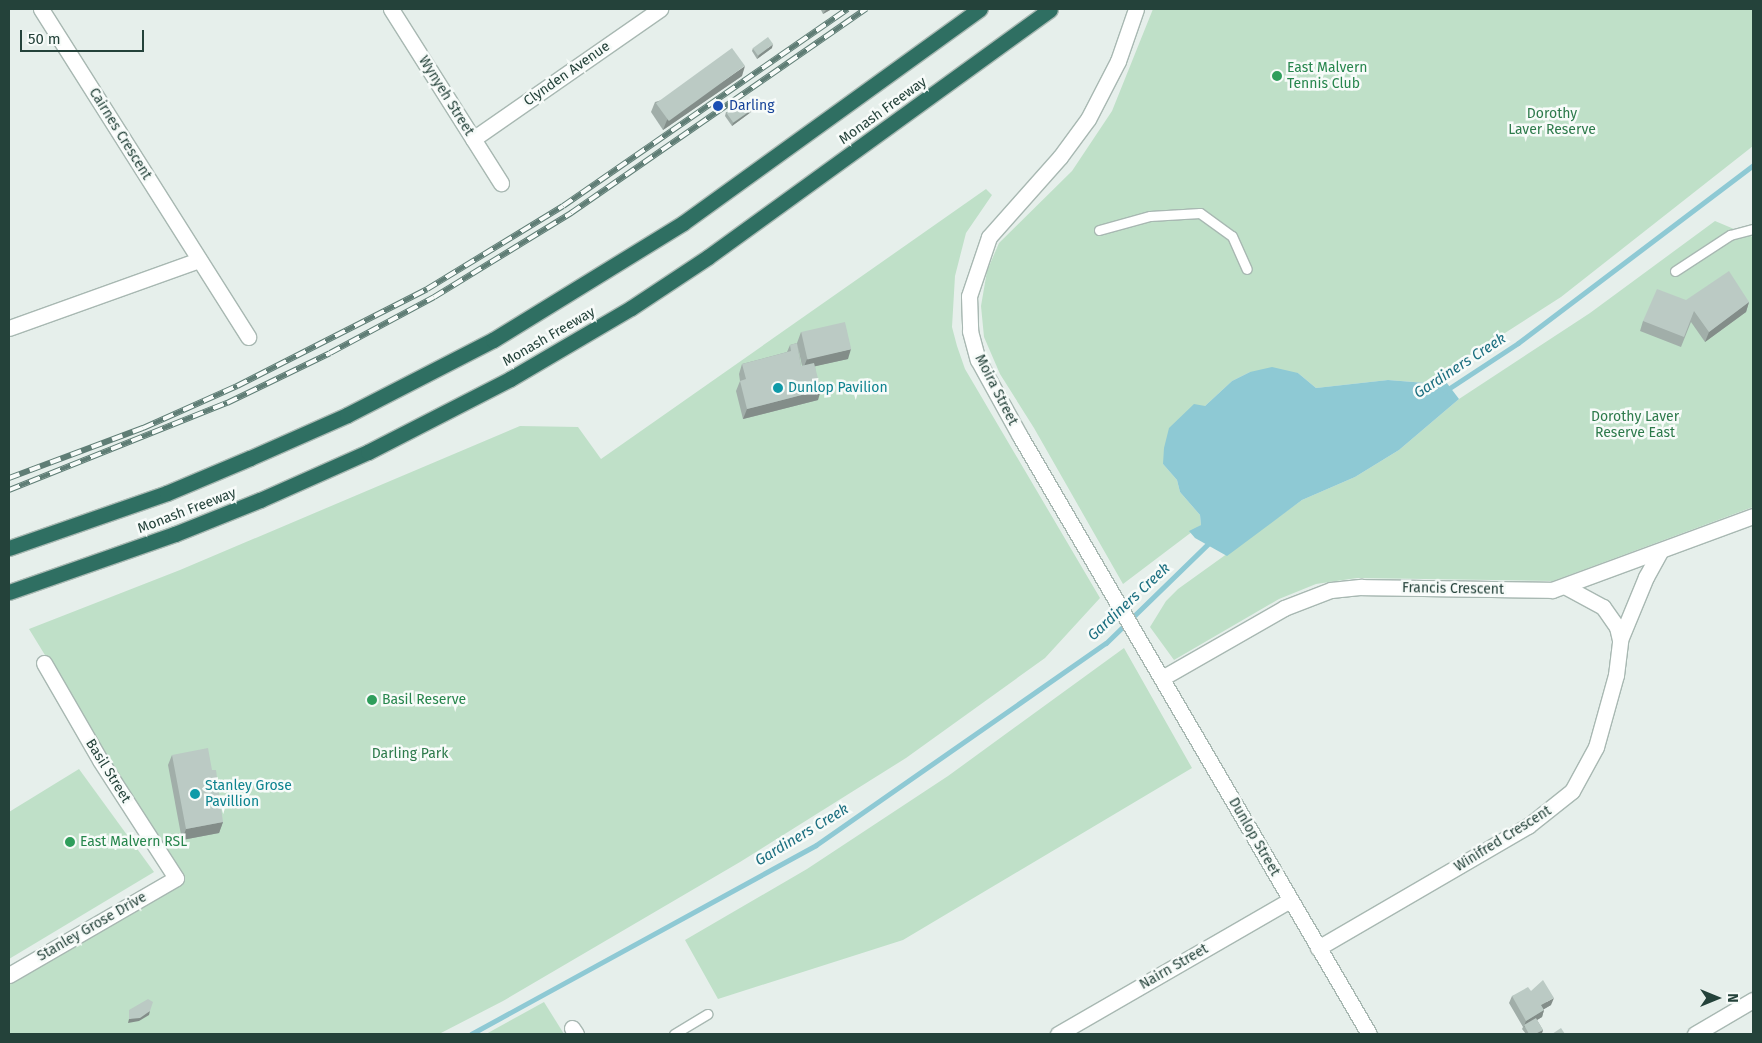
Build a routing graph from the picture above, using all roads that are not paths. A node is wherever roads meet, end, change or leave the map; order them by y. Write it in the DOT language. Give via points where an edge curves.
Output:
graph roads {
  1 [pos="41,9"];
  2 [pos="391,9"];
  3 [pos="660,9"];
  4 [pos="980,9"];
  5 [pos="1050,9"];
  6 [pos="1136,9"];
  7 [pos="473,139"];
  8 [pos="501,183"];
  9 [pos="1753,229"];
  10 [pos="1099,230"];
  11 [pos="199,260"];
  12 [pos="1247,269"];
  13 [pos="1674,271"];
  14 [pos="9,328"];
  15 [pos="248,337"];
  16 [pos="1753,516"];
  17 [pos="9,548"];
  18 [pos="1660,552"];
  19 [pos="1566,587"];
  20 [pos="9,592"];
  21 [pos="1139,639"];
  22 [pos="1620,640"];
  23 [pos="44,663"];
  24 [pos="1162,678"];
  25 [pos="176,878"];
  26 [pos="1290,900"];
  27 [pos="1318,948"];
  28 [pos="9,975"];
  29 [pos="1753,1000"];
  30 [pos="708,1014"];
  31 [pos="674,1034"];
  32 [pos="1058,1034"];
  33 [pos="1369,1034"];
  34 [pos="1695,1034"];
  1 -- 11 [label="street, Cairnes Crescent"];
  2 -- 7 [label="street, Wynyeh Street"];
  3 -- 7 [label="street, Clynden Avenue"];
  4 -- 17 [label="highway, Monash Freeway" via="683,223 493,340 347,415 250,458 167,492"];
  5 -- 20 [label="highway, Monash Freeway" via="708,257 631,308 510,379 368,452 276,493 174,534"];
  6 -- 21 [label="street, Moira Street" via="1103,92 1060,157 989,237 969,296 970,331 978,360"];
  7 -- 8 [label="street, Wynyeh Street"];
  9 -- 13 [label="lane" via="1730,235"];
  10 -- 12 [label="lane" via="1150,216 1200,213 1232,236"];
  11 -- 14 [label="street"];
  11 -- 15 [label="street, Cairnes Crescent"];
  16 -- 18 [label="street, Francis Crescent"];
  18 -- 19 [label="street, Francis Crescent"];
  18 -- 22 [label="street, Winifred Crescent" via="1641,587"];
  19 -- 22 [label="street" via="1602,607 1617,627"];
  19 -- 24 [label="street, Francis Crescent" via="1539,591 1362,587 1331,590 1284,608"];
  21 -- 24 [label="street, Dunlop Street"];
  22 -- 27 [label="street, Winifred Crescent" via="1616,675 1596,747 1572,791 1528,826"];
  23 -- 25 [label="street, Basil Street"];
  24 -- 26 [label="street, Dunlop Street"];
  25 -- 28 [label="street, Stanley Grose Drive"];
  26 -- 27 [label="street, Dunlop Street"];
  26 -- 32 [label="street, Nairn Street"];
  27 -- 33 [label="street, Dunlop Street"];
  29 -- 34 [label="street"];
  30 -- 31 [label="lane"];
}
